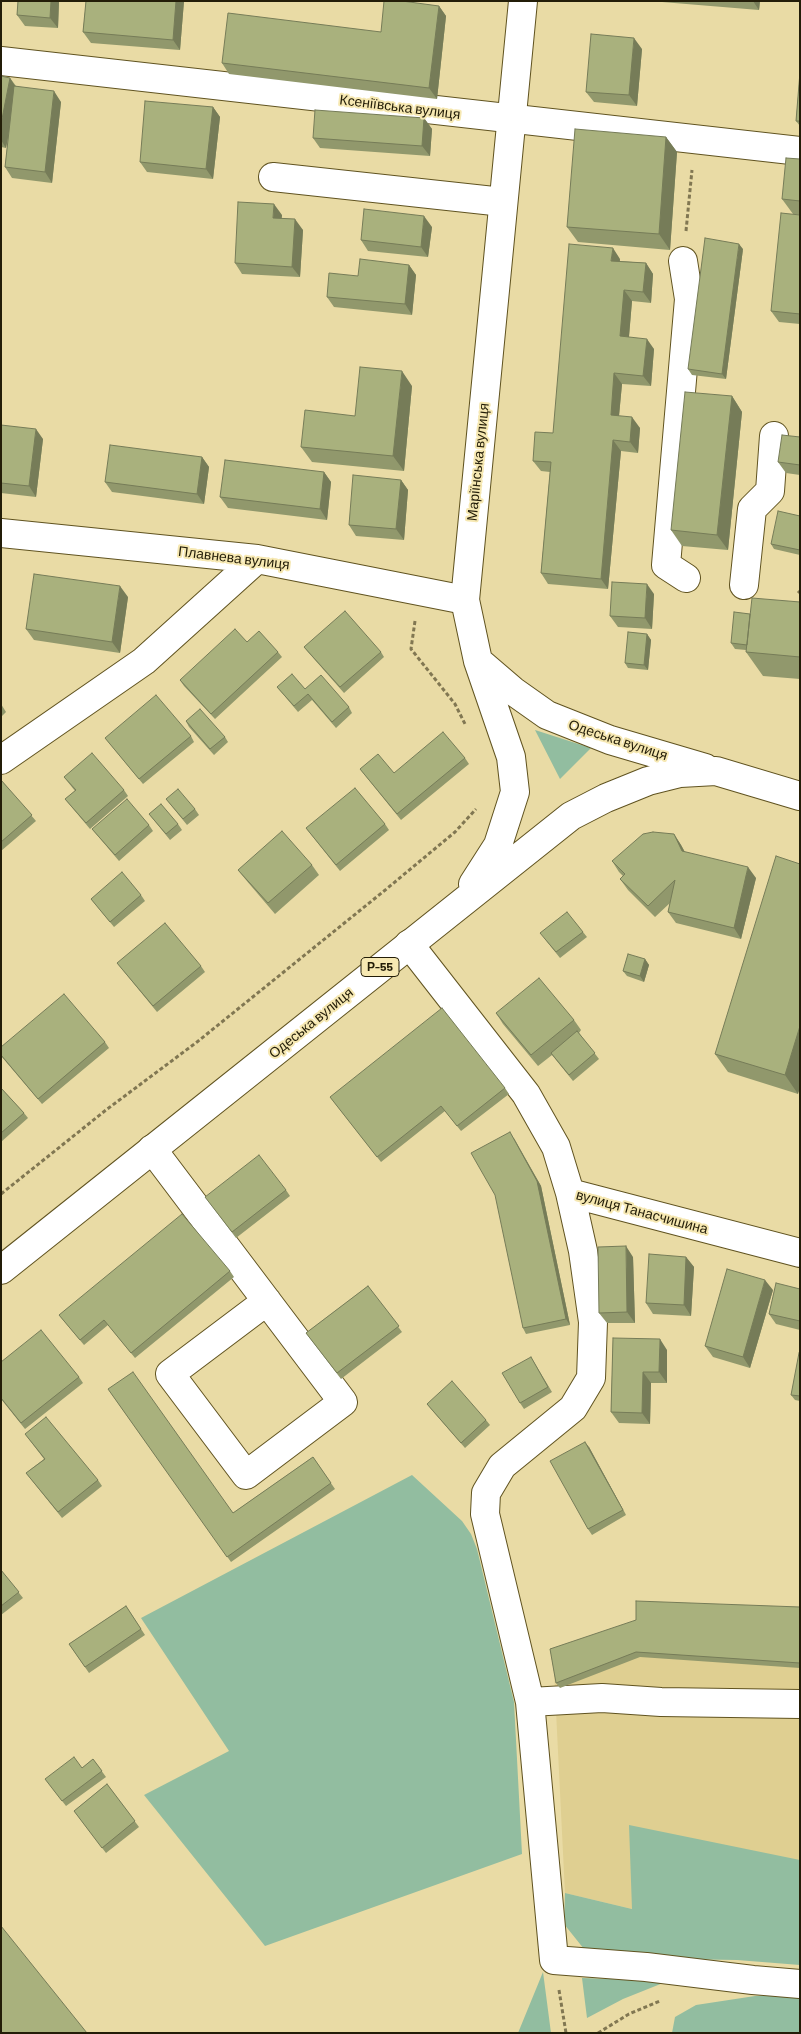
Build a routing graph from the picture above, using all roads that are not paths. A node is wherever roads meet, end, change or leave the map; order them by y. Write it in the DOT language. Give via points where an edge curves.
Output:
graph roads {
  1 [pos="523,1"];
  2 [pos="1,61"];
  3 [pos="511,120"];
  4 [pos="800,152"];
  5 [pos="273,177"];
  6 [pos="503,202"];
  7 [pos="683,261"];
  8 [pos="774,436"];
  9 [pos="1,533"];
  10 [pos="257,559"];
  11 [pos="686,578"];
  12 [pos="744,585"];
  13 [pos="465,600"];
  14 [pos="478,661"];
  15 [pos="1,760"];
  16 [pos="716,772"];
  17 [pos="800,796"];
  18 [pos="460,904"];
  19 [pos="409,944"];
  20 [pos="152,1149"];
  21 [pos="570,1193"];
  22 [pos="800,1254"];
  23 [pos="1,1270"];
  24 [pos="267,1301"];
  25 [pos="530,1702"];
  26 [pos="800,1704"];
  27 [pos="800,1984"];
  1 -- 3 [label="street, Маріїнська вулиця"];
  2 -- 3 [label="street, Ксеніївська вулиця"];
  3 -- 4 [label="street, Ксеніївська вулиця"];
  3 -- 6 [label="street, Маріїнська вулиця"];
  5 -- 6 [label="street"];
  6 -- 13 [label="street, Маріїнська вулиця"];
  7 -- 11 [label="street" via="689,299 666,565"];
  8 -- 12 [label="street" via="770,491 752,509"];
  9 -- 10 [label="street, Плавнева вулиця"];
  10 -- 13 [label="street, Плавнева вулиця"];
  10 -- 15 [label="street" via="144,661"];
  13 -- 14 [label="street, Маріїнська вулиця"];
  14 -- 16 [label="street, Одеська вулиця" via="547,715 610,740"];
  14 -- 18 [label="street, Маріїнська вулиця" via="511,757 515,792 498,845"];
  16 -- 17 [label="street, Одеська вулиця / Р-55"];
  16 -- 18 [label="street, Одеська вулиця / Р-55" via="680,773 648,781 570,816"];
  18 -- 19 [label="street, Одеська вулиця / Р-55"];
  19 -- 20 [label="street, Одеська вулиця / Р-55"];
  19 -- 21 [label="street, вулиця Танасчишина" via="526,1094 556,1147"];
  20 -- 23 [label="street, Одеська вулиця / Р-55"];
  20 -- 24 [label="street"];
  21 -- 22 [label="street, вулиця Танасчишина"];
  21 -- 25 [label="street" via="583,1251 592,1322 592,1378 573,1408 502,1466 486,1493 485,1514"];
  24 -- 24 [label="street" via="343,1402 246,1475 170,1374"];
  25 -- 26 [label="street" via="602,1698"];
  25 -- 27 [label="street" via="554,1960"];
}
